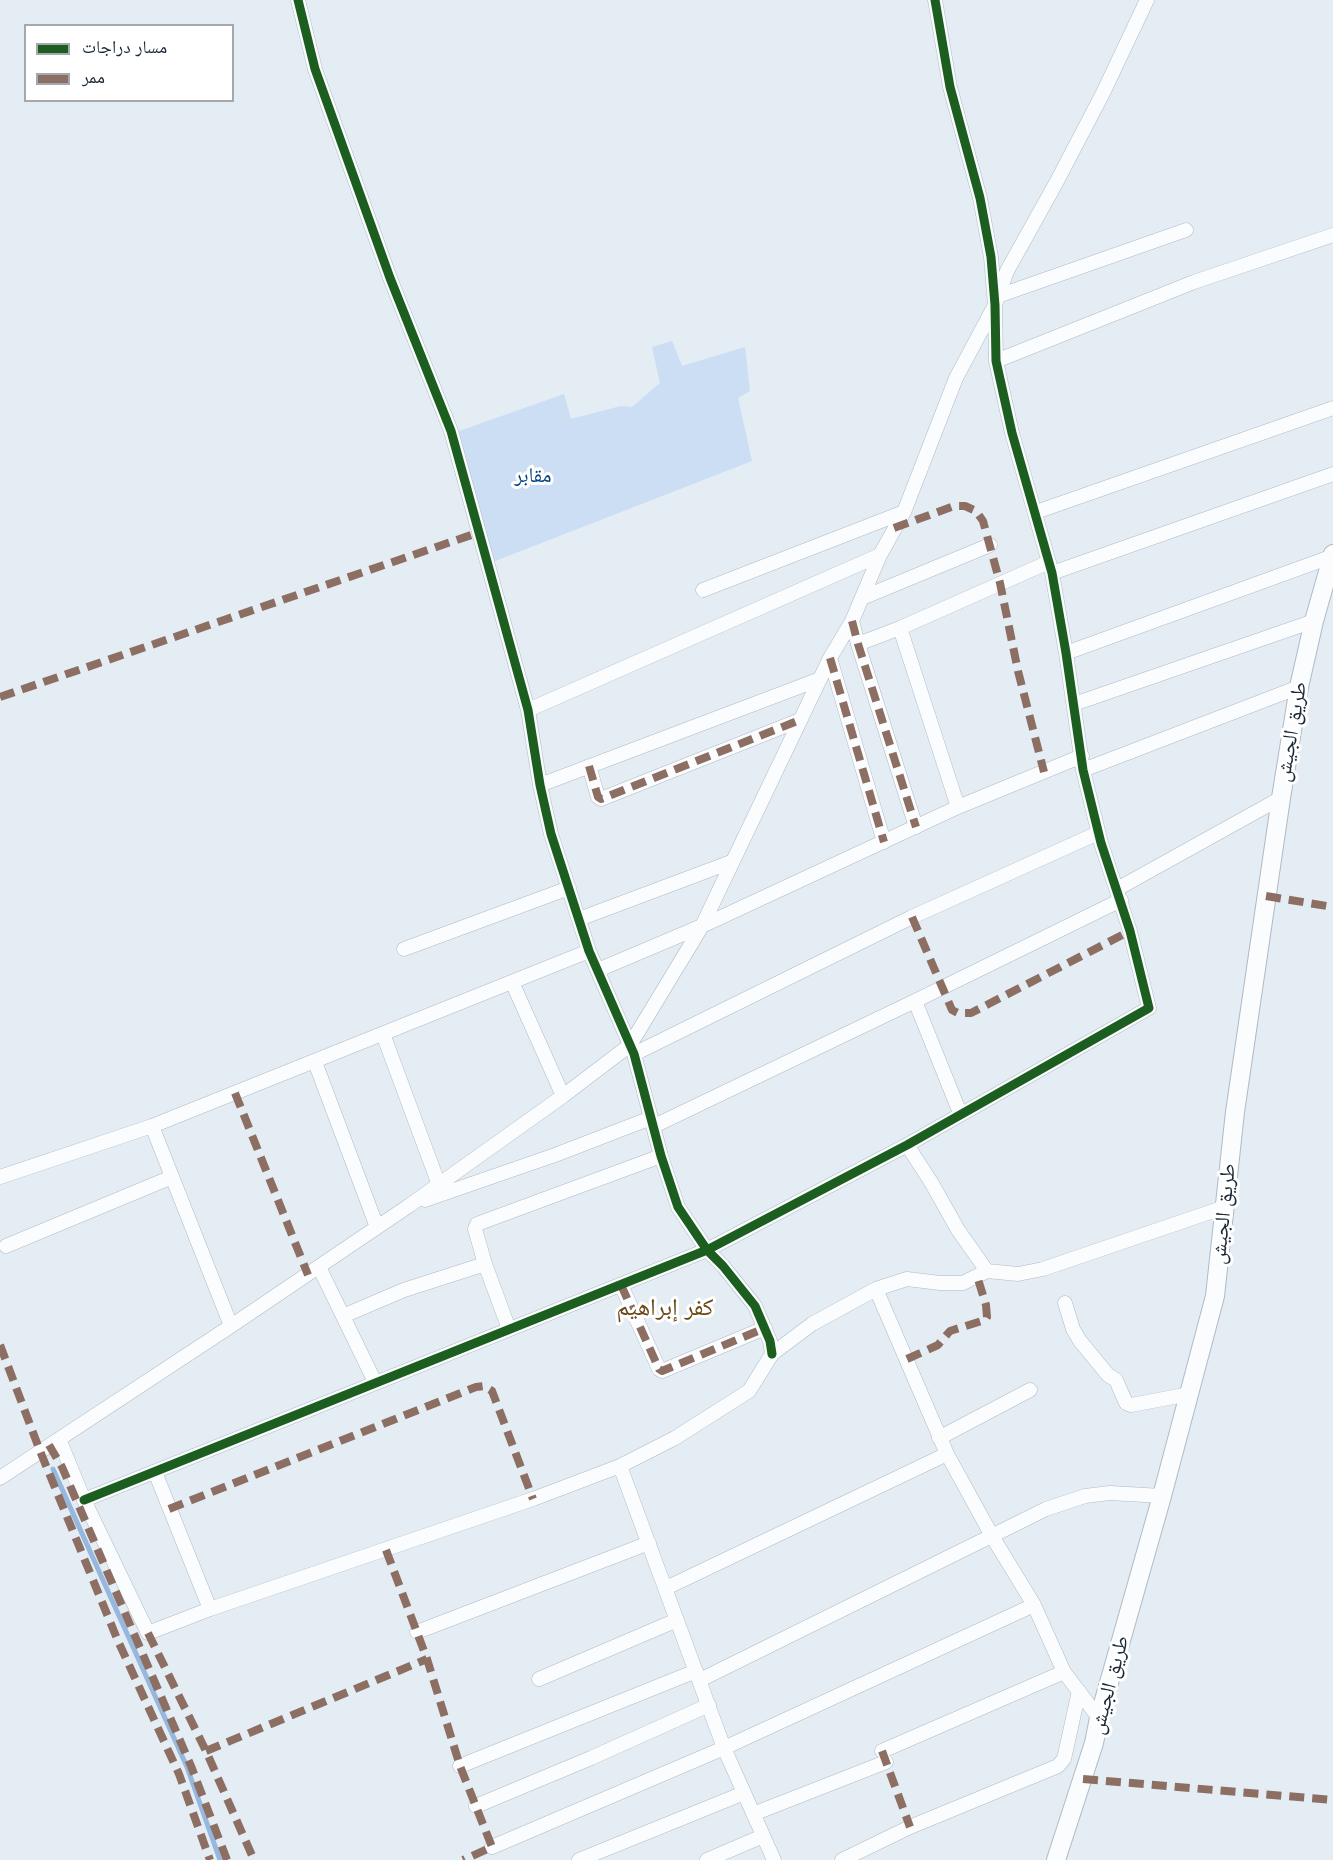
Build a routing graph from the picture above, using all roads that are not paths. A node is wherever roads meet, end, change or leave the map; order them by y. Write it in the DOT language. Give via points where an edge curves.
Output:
graph roads {
  1 [pos="298,0"];
  2 [pos="935,0"];
  3 [pos="1147,0"];
  4 [pos="1186,230"];
  5 [pos="1333,236"];
  6 [pos="997,300"];
  7 [pos="996,361"];
  8 [pos="1333,408"];
  9 [pos="1333,474"];
  10 [pos="904,512"];
  11 [pos="1036,512"];
  12 [pos="990,545"];
  13 [pos="880,555"];
  14 [pos="1333,555"];
  15 [pos="1051,567"];
  16 [pos="703,590"];
  17 [pos="862,598"];
  18 [pos="852,621"];
  19 [pos="1314,621"];
  20 [pos="900,628"];
  21 [pos="858,644"];
  22 [pos="1066,653"];
  23 [pos="830,658"];
  24 [pos="820,679"];
  25 [pos="1299,687"];
  26 [pos="1074,704"];
  27 [pos="528,710"];
  28 [pos="800,720"];
  29 [pos="1083,763"];
  30 [pos="589,766"];
  31 [pos="540,784"];
  32 [pos="1281,798"];
  33 [pos="958,807"];
  34 [pos="916,827"];
  35 [pos="1098,833"];
  36 [pos="884,842"];
  37 [pos="731,862"];
  38 [pos="569,888"];
  39 [pos="1119,895"];
  40 [pos="579,919"];
  41 [pos="702,926"];
  42 [pos="404,949"];
  43 [pos="590,951"];
  44 [pos="598,970"];
  45 [pos="512,982"];
  46 [pos="915,1001"];
  47 [pos="382,1034"];
  48 [pos="632,1049"];
  49 [pos="315,1062"];
  50 [pos="563,1096"];
  51 [pos="960,1113"];
  52 [pos="652,1122"];
  53 [pos="152,1126"];
  54 [pos="907,1145"];
  55 [pos="661,1156"];
  56 [pos="0,1177"];
  57 [pos="172,1177"];
  58 [pos="439,1185"];
  59 [pos="410,1205"];
  60 [pos="1224,1207"];
  61 [pos="377,1227"];
  62 [pos="6,1246"];
  63 [pos="707,1250"];
  64 [pos="485,1264"];
  65 [pos="319,1267"];
  66 [pos="987,1272"];
  67 [pos="621,1285"];
  68 [pos="876,1288"];
  69 [pos="1065,1303"];
  70 [pos="343,1316"];
  71 [pos="231,1326"];
  72 [pos="765,1328"];
  73 [pos="509,1329"];
  74 [pos="772,1354"];
  75 [pos="375,1382"];
  76 [pos="1030,1390"];
  77 [pos="1190,1394"];
  78 [pos="939,1438"];
  79 [pos="59,1439"];
  80 [pos="947,1455"];
  81 [pos="620,1466"];
  82 [pos="155,1472"];
  83 [pos="0,1478"];
  84 [pos="1162,1497"];
  85 [pos="84,1500"];
  86 [pos="992,1536"];
  87 [pos="649,1543"];
  88 [pos="666,1588"];
  89 [pos="1034,1605"];
  90 [pos="210,1609"];
  91 [pos="677,1620"];
  92 [pos="417,1632"];
  93 [pos="1065,1672"];
  94 [pos="698,1676"];
  95 [pos="540,1679"];
  96 [pos="1079,1692"];
  97 [pos="709,1705"];
  98 [pos="1099,1718"];
  99 [pos="724,1748"];
  100 [pos="460,1766"];
  101 [pos="744,1793"];
  102 [pos="476,1806"];
  103 [pos="753,1814"];
  104 [pos="763,1836"];
  105 [pos="492,1847"];
  106 [pos="579,1860"];
  107 [pos="707,1860"];
  108 [pos="774,1860"];
  109 [pos="842,1860"];
  110 [pos="1056,1860"];
  1 -- 27 [label="street" via="319,80 390,278 451,431"];
  2 -- 6 [label="street" via="950,87 980,198"];
  3 -- 6 [label="street" via="1088,123 1007,271"];
  4 -- 6 [label="street"];
  5 -- 7 [label="street" via="1194,282"];
  6 -- 7 [label="street"];
  6 -- 10 [label="street" via="956,378"];
  7 -- 11 [label="street"];
  8 -- 11 [label="street"];
  9 -- 15 [label="street"];
  10 -- 13 [label="street"];
  10 -- 16 [label="street"];
  11 -- 15 [label="street"];
  12 -- 17 [label="street"];
  13 -- 17 [label="street"];
  13 -- 27 [label="street"];
  14 -- 19 [label="main road, طريق الجيش"];
  14 -- 22 [label="street"];
  15 -- 20 [label="street"];
  15 -- 22 [label="street"];
  17 -- 18 [label="street"];
  18 -- 21 [label="street"];
  18 -- 23 [label="street"];
  19 -- 25 [label="main road, طريق الجيش"];
  19 -- 26 [label="street"];
  20 -- 21 [label="street"];
  20 -- 33 [label="street"];
  21 -- 34 [label="street"];
  22 -- 26 [label="street"];
  23 -- 24 [label="street"];
  23 -- 36 [label="street"];
  24 -- 28 [label="street"];
  24 -- 30 [label="street"];
  25 -- 29 [label="street"];
  25 -- 32 [label="main road, طريق الجيش"];
  26 -- 29 [label="street"];
  27 -- 31 [label="street"];
  28 -- 30 [label="street" via="601,799"];
  28 -- 37 [label="street"];
  29 -- 33 [label="street"];
  29 -- 35 [label="street"];
  30 -- 31 [label="street"];
  31 -- 38 [label="street"];
  32 -- 39 [label="street"];
  32 -- 60 [label="main road, طريق الجيش"];
  33 -- 34 [label="street"];
  34 -- 36 [label="street"];
  35 -- 39 [label="street"];
  35 -- 48 [label="street"];
  36 -- 41 [label="street"];
  37 -- 40 [label="street"];
  37 -- 41 [label="street"];
  38 -- 40 [label="street"];
  38 -- 42 [label="street"];
  39 -- 46 [label="street"];
  39 -- 51 [label="street" via="1149,1008"];
  40 -- 43 [label="street"];
  41 -- 44 [label="street"];
  41 -- 48 [label="street"];
  43 -- 44 [label="street"];
  43 -- 45 [label="street"];
  44 -- 48 [label="street"];
  45 -- 47 [label="street"];
  45 -- 50 [label="street"];
  46 -- 51 [label="street"];
  46 -- 52 [label="street"];
  47 -- 49 [label="street"];
  47 -- 58 [label="street"];
  48 -- 50 [label="street"];
  48 -- 52 [label="street"];
  49 -- 53 [label="street"];
  49 -- 61 [label="street"];
  50 -- 58 [label="street"];
  51 -- 54 [label="street"];
  52 -- 55 [label="street"];
  52 -- 59 [label="street"];
  53 -- 56 [label="street"];
  53 -- 57 [label="street"];
  54 -- 63 [label="street"];
  54 -- 66 [label="street"];
  55 -- 63 [label="street" via="678,1207"];
  55 -- 64 [label="street" via="477,1224"];
  57 -- 62 [label="street"];
  57 -- 71 [label="street"];
  58 -- 59 [label="street"];
  59 -- 61 [label="street"];
  60 -- 66 [label="street" via="1043,1269 1018,1274"];
  60 -- 77 [label="main road, طريق الجيش" via="1215,1296"];
  61 -- 65 [label="street"];
  63 -- 67 [label="street"];
  63 -- 72 [label="street" via="741,1287"];
  64 -- 70 [label="street" via="404,1290"];
  64 -- 73 [label="street"];
  65 -- 70 [label="street"];
  65 -- 71 [label="street"];
  66 -- 68 [label="street" via="963,1283 907,1279"];
  67 -- 72 [label="street" via="662,1371"];
  67 -- 73 [label="street"];
  68 -- 74 [label="street" via="812,1324"];
  68 -- 78 [label="street"];
  69 -- 77 [label="street" via="1080,1341 1116,1380 1126,1403"];
  70 -- 75 [label="street"];
  71 -- 79 [label="street"];
  72 -- 74 [label="street"];
  73 -- 75 [label="street"];
  74 -- 81 [label="street" via="749,1391 675,1438"];
  75 -- 82 [label="street"];
  76 -- 78 [label="street"];
  77 -- 84 [label="main road, طريق الجيش"];
  78 -- 80 [label="street"];
  79 -- 83 [label="street"];
  79 -- 85 [label="street"];
  80 -- 86 [label="street"];
  80 -- 88 [label="street"];
  81 -- 87 [label="street"];
  81 -- 90 [label="street" via="443,1531"];
  82 -- 85 [label="street"];
  82 -- 90 [label="street"];
  84 -- 86 [label="street" via="1110,1492 1085,1496 1046,1509"];
  84 -- 98 [label="main road, طريق الجيش"];
  85 -- 90 [label="street" via="148,1633"];
  86 -- 89 [label="street"];
  86 -- 94 [label="street"];
  87 -- 88 [label="street"];
  87 -- 92 [label="street"];
  88 -- 91 [label="street"];
  89 -- 93 [label="street"];
  89 -- 99 [label="street"];
  91 -- 94 [label="street"];
  91 -- 95 [label="street"];
  93 -- 96 [label="street"];
  93 -- 103 [label="street"];
  94 -- 97 [label="street"];
  94 -- 100 [label="street"];
  96 -- 98 [label="street"];
  96 -- 109 [label="street" via="1064,1759 1058,1766 910,1827"];
  97 -- 99 [label="street"];
  97 -- 102 [label="street"];
  98 -- 110 [label="main road, طريق الجيش"];
  99 -- 101 [label="street"];
  99 -- 105 [label="street"];
  101 -- 103 [label="street"];
  101 -- 106 [label="street"];
  103 -- 104 [label="street"];
  104 -- 107 [label="street"];
  104 -- 108 [label="street"];
}
